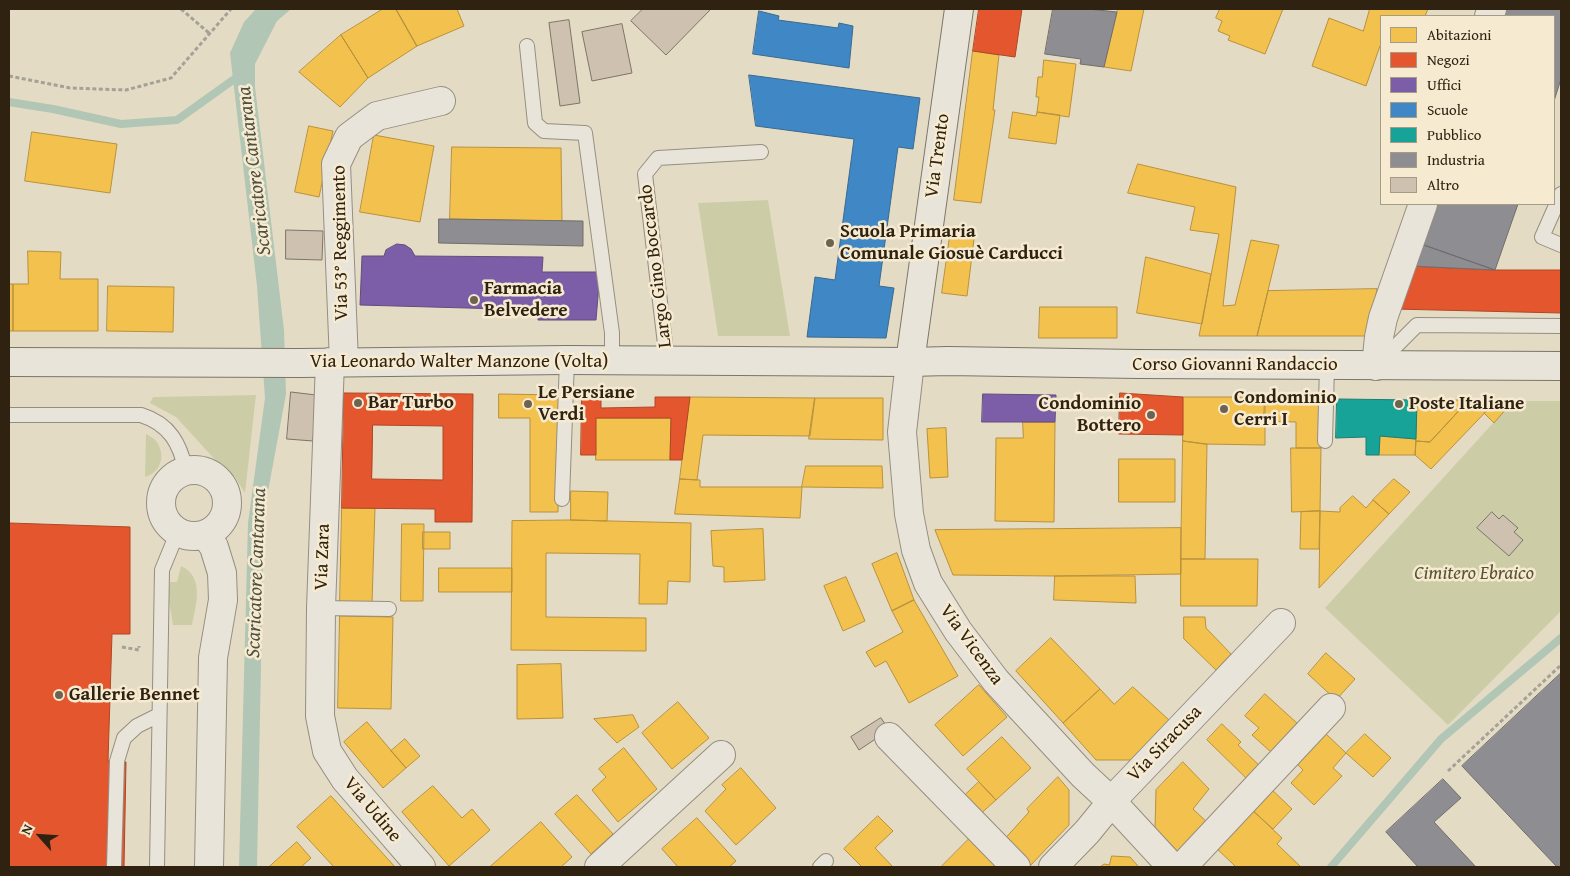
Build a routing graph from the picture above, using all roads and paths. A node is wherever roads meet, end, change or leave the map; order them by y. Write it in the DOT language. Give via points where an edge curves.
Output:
graph roads {
  1 [pos="181,9"];
  2 [pos="231,9"];
  3 [pos="959,9"];
  4 [pos="209,33"];
  5 [pos="527,46"];
  6 [pos="9,76"];
  7 [pos="441,101"];
  8 [pos="761,152"];
  9 [pos="1561,194"];
  10 [pos="1423,205"];
  11 [pos="1561,246"];
  12 [pos="1561,326"];
  13 [pos="567,360"];
  14 [pos="612,360"];
  15 [pos="667,361"];
  16 [pos="9,362"];
  17 [pos="337,362"];
  18 [pos="910,362"];
  19 [pos="1327,366"];
  20 [pos="1376,366"];
  21 [pos="1561,366"];
  22 [pos="9,415"];
  23 [pos="1325,441"];
  24 [pos="186,471"];
  25 [pos="562,499"];
  26 [pos="178,531"];
  27 [pos="205,534"];
  28 [pos="321,608"];
  29 [pos="390,609"];
  30 [pos="1281,623"];
  31 [pos="1561,665"];
  32 [pos="1331,708"];
  33 [pos="159,715"];
  34 [pos="889,738"];
  35 [pos="327,751"];
  36 [pos="721,755"];
  37 [pos="1448,771"];
  38 [pos="1112,801"];
  39 [pos="114,867"];
  40 [pos="157,867"];
  41 [pos="210,867"];
  42 [pos="421,867"];
  43 [pos="598,867"];
  44 [pos="1016,867"];
  45 [pos="1053,867"];
  46 [pos="1172,867"];
  47 [pos="1182,867"];
  1 -- 4 [label="path"];
  2 -- 4 [label="path"];
  3 -- 18 [label="street, Via Trento"];
  4 -- 6 [label="path" via="171,78 126,90 70,88"];
  5 -- 14 [label="lane" via="536,123 544,131 585,133 612,333"];
  7 -- 17 [label="street, Via 53° Reggimento" via="377,116 349,137 336,164"];
  8 -- 15 [label="lane, Largo Gino Boccardo" via="658,158 645,174"];
  9 -- 11 [label="lane" via="1542,237"];
  10 -- 20 [label="street" via="1383,318"];
  12 -- 20 [label="lane" via="1417,325"];
  13 -- 14 [label="street, Via Leonardo Walter Manzone (Volta)"];
  13 -- 17 [label="street, Via Leonardo Walter Manzone (Volta)"];
  13 -- 25 [label="lane"];
  14 -- 15 [label="street, Via Leonardo Walter Manzone (Volta)"];
  15 -- 18 [label="street, Via Leonardo Walter Manzone (Volta)"];
  16 -- 17 [label="street, Via Leonardo Walter Manzone (Volta)"];
  17 -- 28 [label="street, Via Zara"];
  18 -- 19 [label="street, Corso Giovanni Randaccio"];
  18 -- 38 [label="street, Via Vicenza" via="902,432 909,514 916,550 928,583 958,631 996,681 1083,775"];
  19 -- 20 [label="street, Corso Giovanni Randaccio"];
  19 -- 23 [label="lane"];
  20 -- 21 [label="street, Corso Giovanni Randaccio"];
  22 -- 24 [label="lane" via="148,418 163,426 173,437 182,453"];
  24 -- 26 [label="street" via="168,482 161,505 169,524"];
  24 -- 27 [label="street" via="207,472 224,490 227,504 224,516 213,530"];
  26 -- 27 [label="street" via="196,536"];
  26 -- 33 [label="lane" via="162,570"];
  27 -- 41 [label="street" via="214,547 222,573 223,600 214,658"];
  28 -- 29 [label="lane"];
  28 -- 35 [label="street, Via Zara" via="320,716"];
  30 -- 38 [label="street, Via Siracusa"];
  31 -- 37 [label="path"];
  32 -- 47 [label="street"];
  33 -- 39 [label="lane" via="137,726 124,738 117,761"];
  33 -- 40 [label="lane"];
  34 -- 44 [label="street"];
  35 -- 42 [label="street, Via Udine" via="344,779"];
  36 -- 43 [label="street"];
  38 -- 45 [label="street, Via Siracusa"];
  38 -- 46 [label="street, Via Vicenza"];
}
